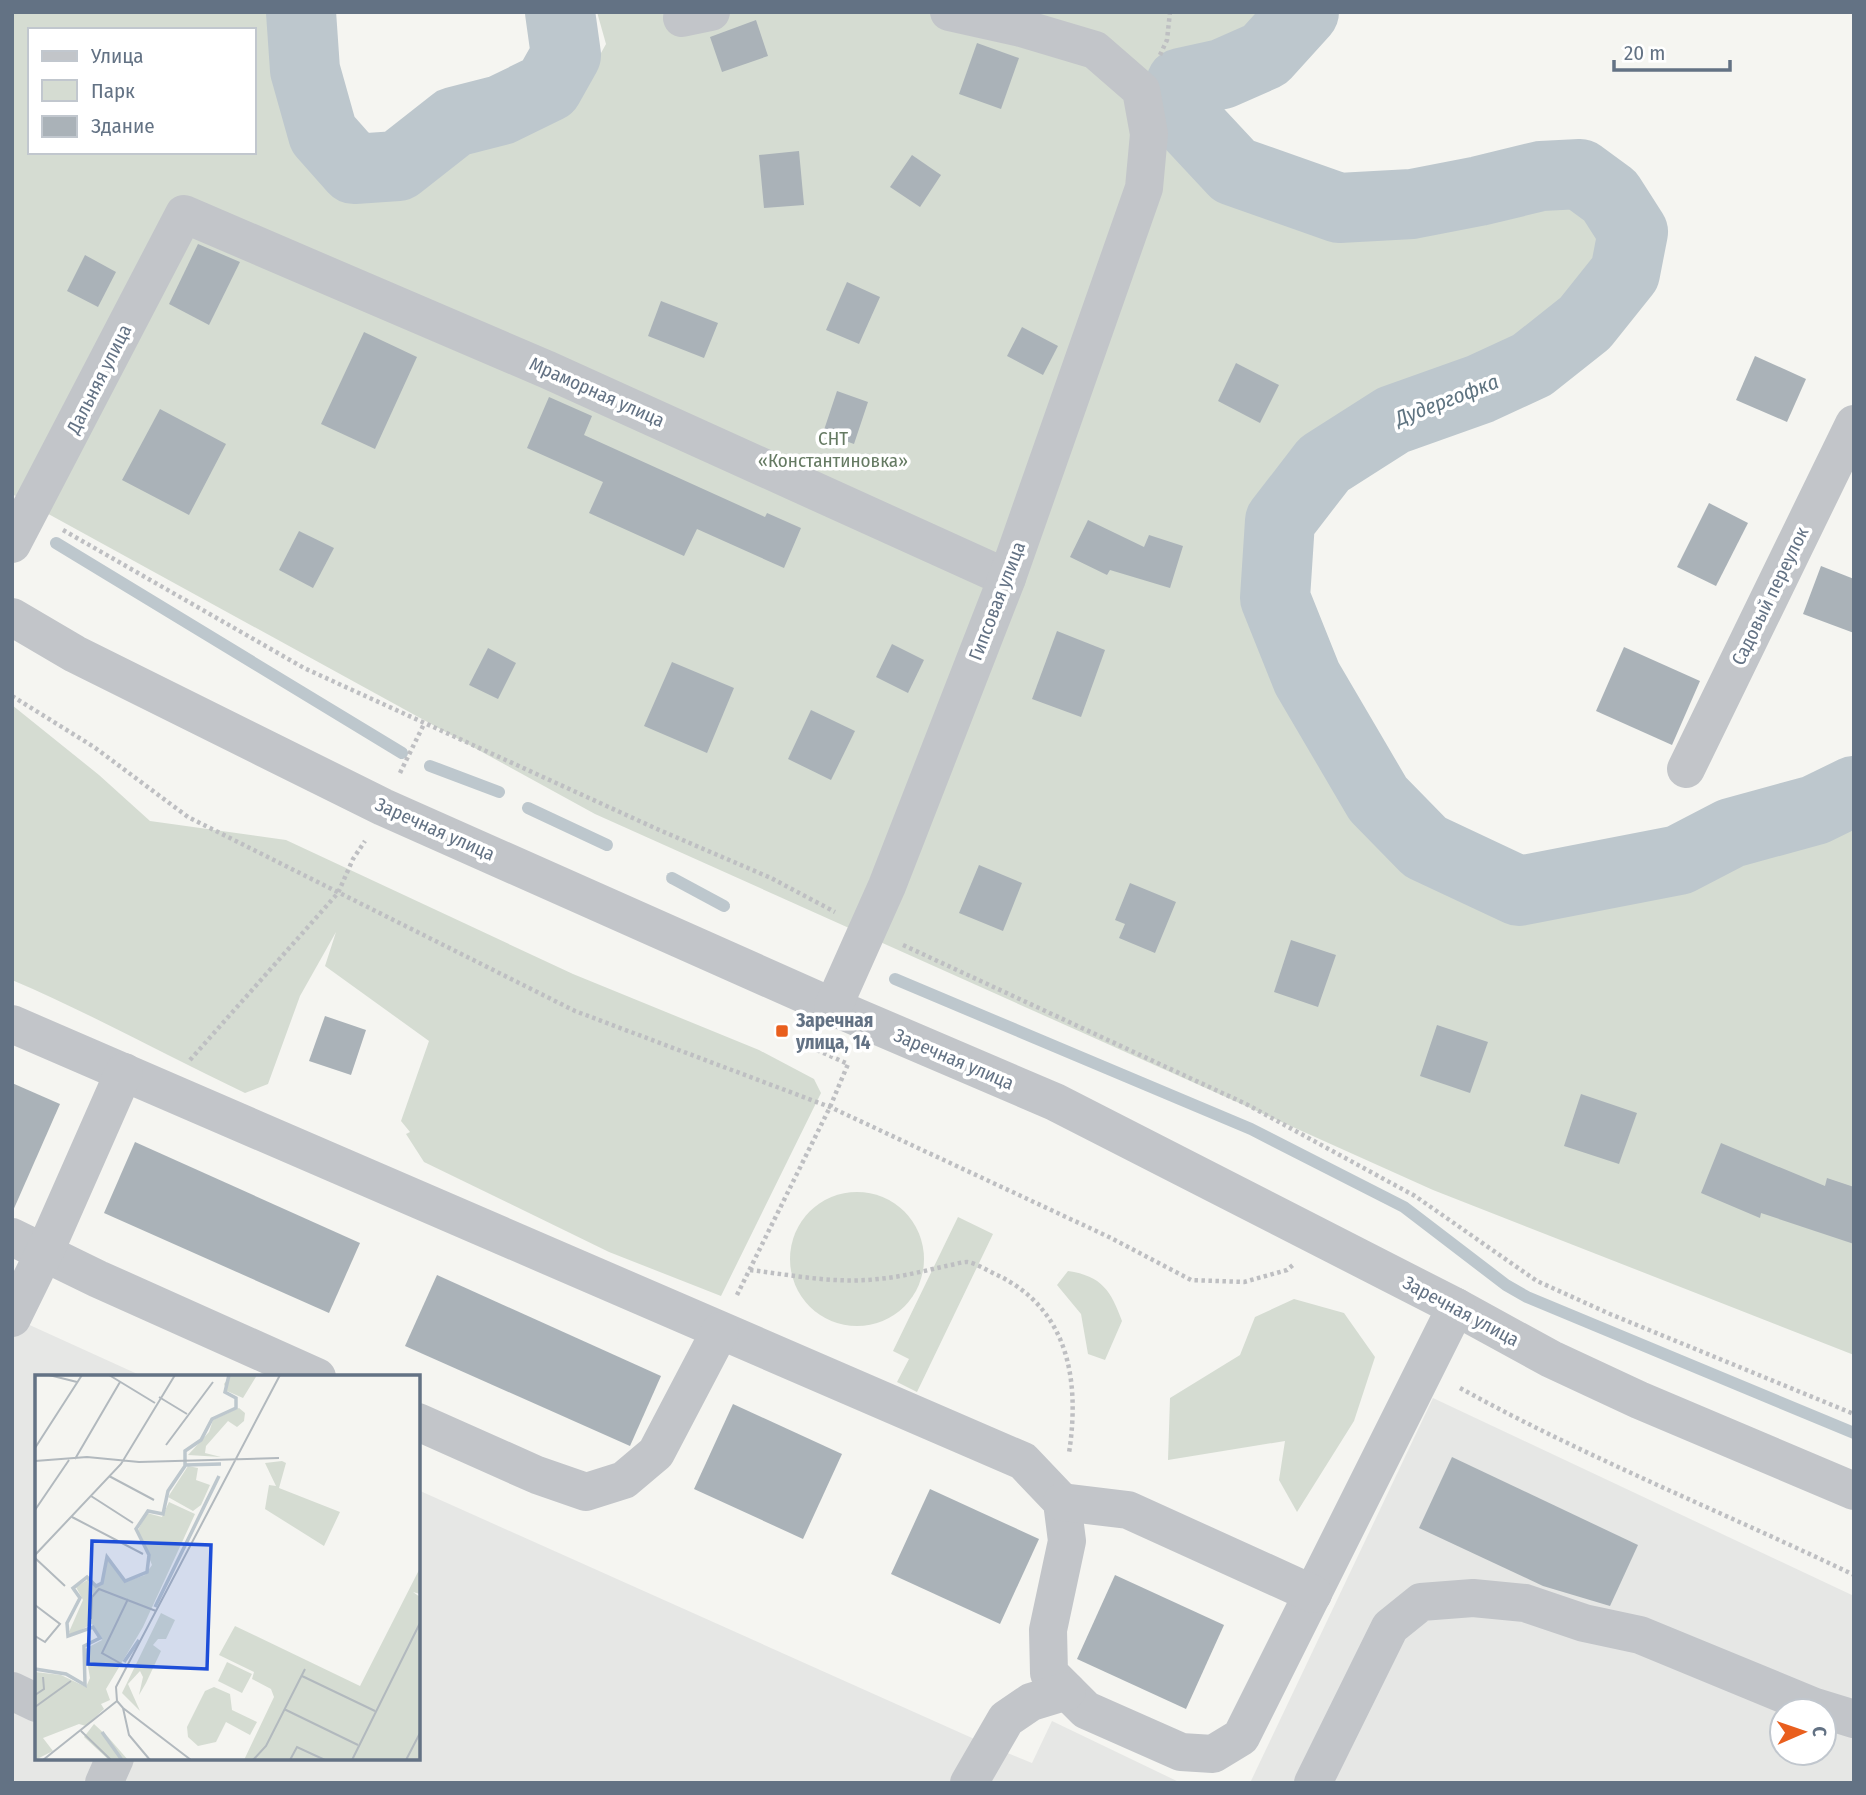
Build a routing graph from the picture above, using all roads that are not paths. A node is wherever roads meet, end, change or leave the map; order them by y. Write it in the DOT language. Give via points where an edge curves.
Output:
graph roads {
  1 [pos="949,12"];
  2 [pos="184,214"];
  3 [pos="1854,424"];
  4 [pos="21,529"];
  5 [pos="1007,578"];
  6 [pos="12,617"];
  7 [pos="1686,769"];
  8 [pos="833,1007"];
  9 [pos="12,1024"];
  10 [pos="124,1072"];
  11 [pos="28,1244"];
  12 [pos="1456,1307"];
  13 [pos="12,1318"];
  14 [pos="720,1331"];
  15 [pos="313,1375"];
  16 [pos="420,1423"];
  17 [pos="1854,1491"];
  18 [pos="1062,1502"];
  19 [pos="1313,1594"];
  20 [pos="12,1691"];
  21 [pos="1067,1691"];
  22 [pos="35,1702"];
  23 [pos="1854,1719"];
  24 [pos="114,1760"];
  25 [pos="104,1783"];
  26 [pos="969,1783"];
  27 [pos="1313,1783"];
  1 -- 5 [label="street, Гипсовая улица" via="1095,50 1141,90 1149,134 1144,188"];
  2 -- 4 [label="street, Дальняя улица"];
  2 -- 5 [label="street, Мраморная улица" via="548,370"];
  3 -- 7 [label="street, Садовый переулок"];
  5 -- 8 [label="street, Гипсовая улица" via="887,886"];
  6 -- 8 [label="street, Заречная улица" via="75,654 372,801"];
  8 -- 12 [label="street, Заречная улица" via="1055,1102"];
  9 -- 10 [label="street"];
  10 -- 11 [label="street"];
  10 -- 14 [label="street"];
  11 -- 13 [label="street"];
  11 -- 15 [label="street"];
  12 -- 17 [label="street, Заречная улица" via="1639,1400"];
  12 -- 19 [label="street"];
  14 -- 16 [label="street" via="656,1453 624,1480 586,1492"];
  14 -- 18 [label="street" via="1023,1461"];
  18 -- 19 [label="street" via="1128,1510"];
  18 -- 21 [label="street" via="1067,1541 1048,1629 1049,1673"];
  19 -- 21 [label="street" via="1241,1737 1213,1755 1181,1752 1086,1710"];
  20 -- 22 [label="street"];
  21 -- 26 [label="street" via="1031,1702 1006,1719"];
  23 -- 27 [label="street" via="1640,1635 1525,1603 1473,1598 1420,1602 1390,1627"];
  24 -- 25 [label="street"];
}
